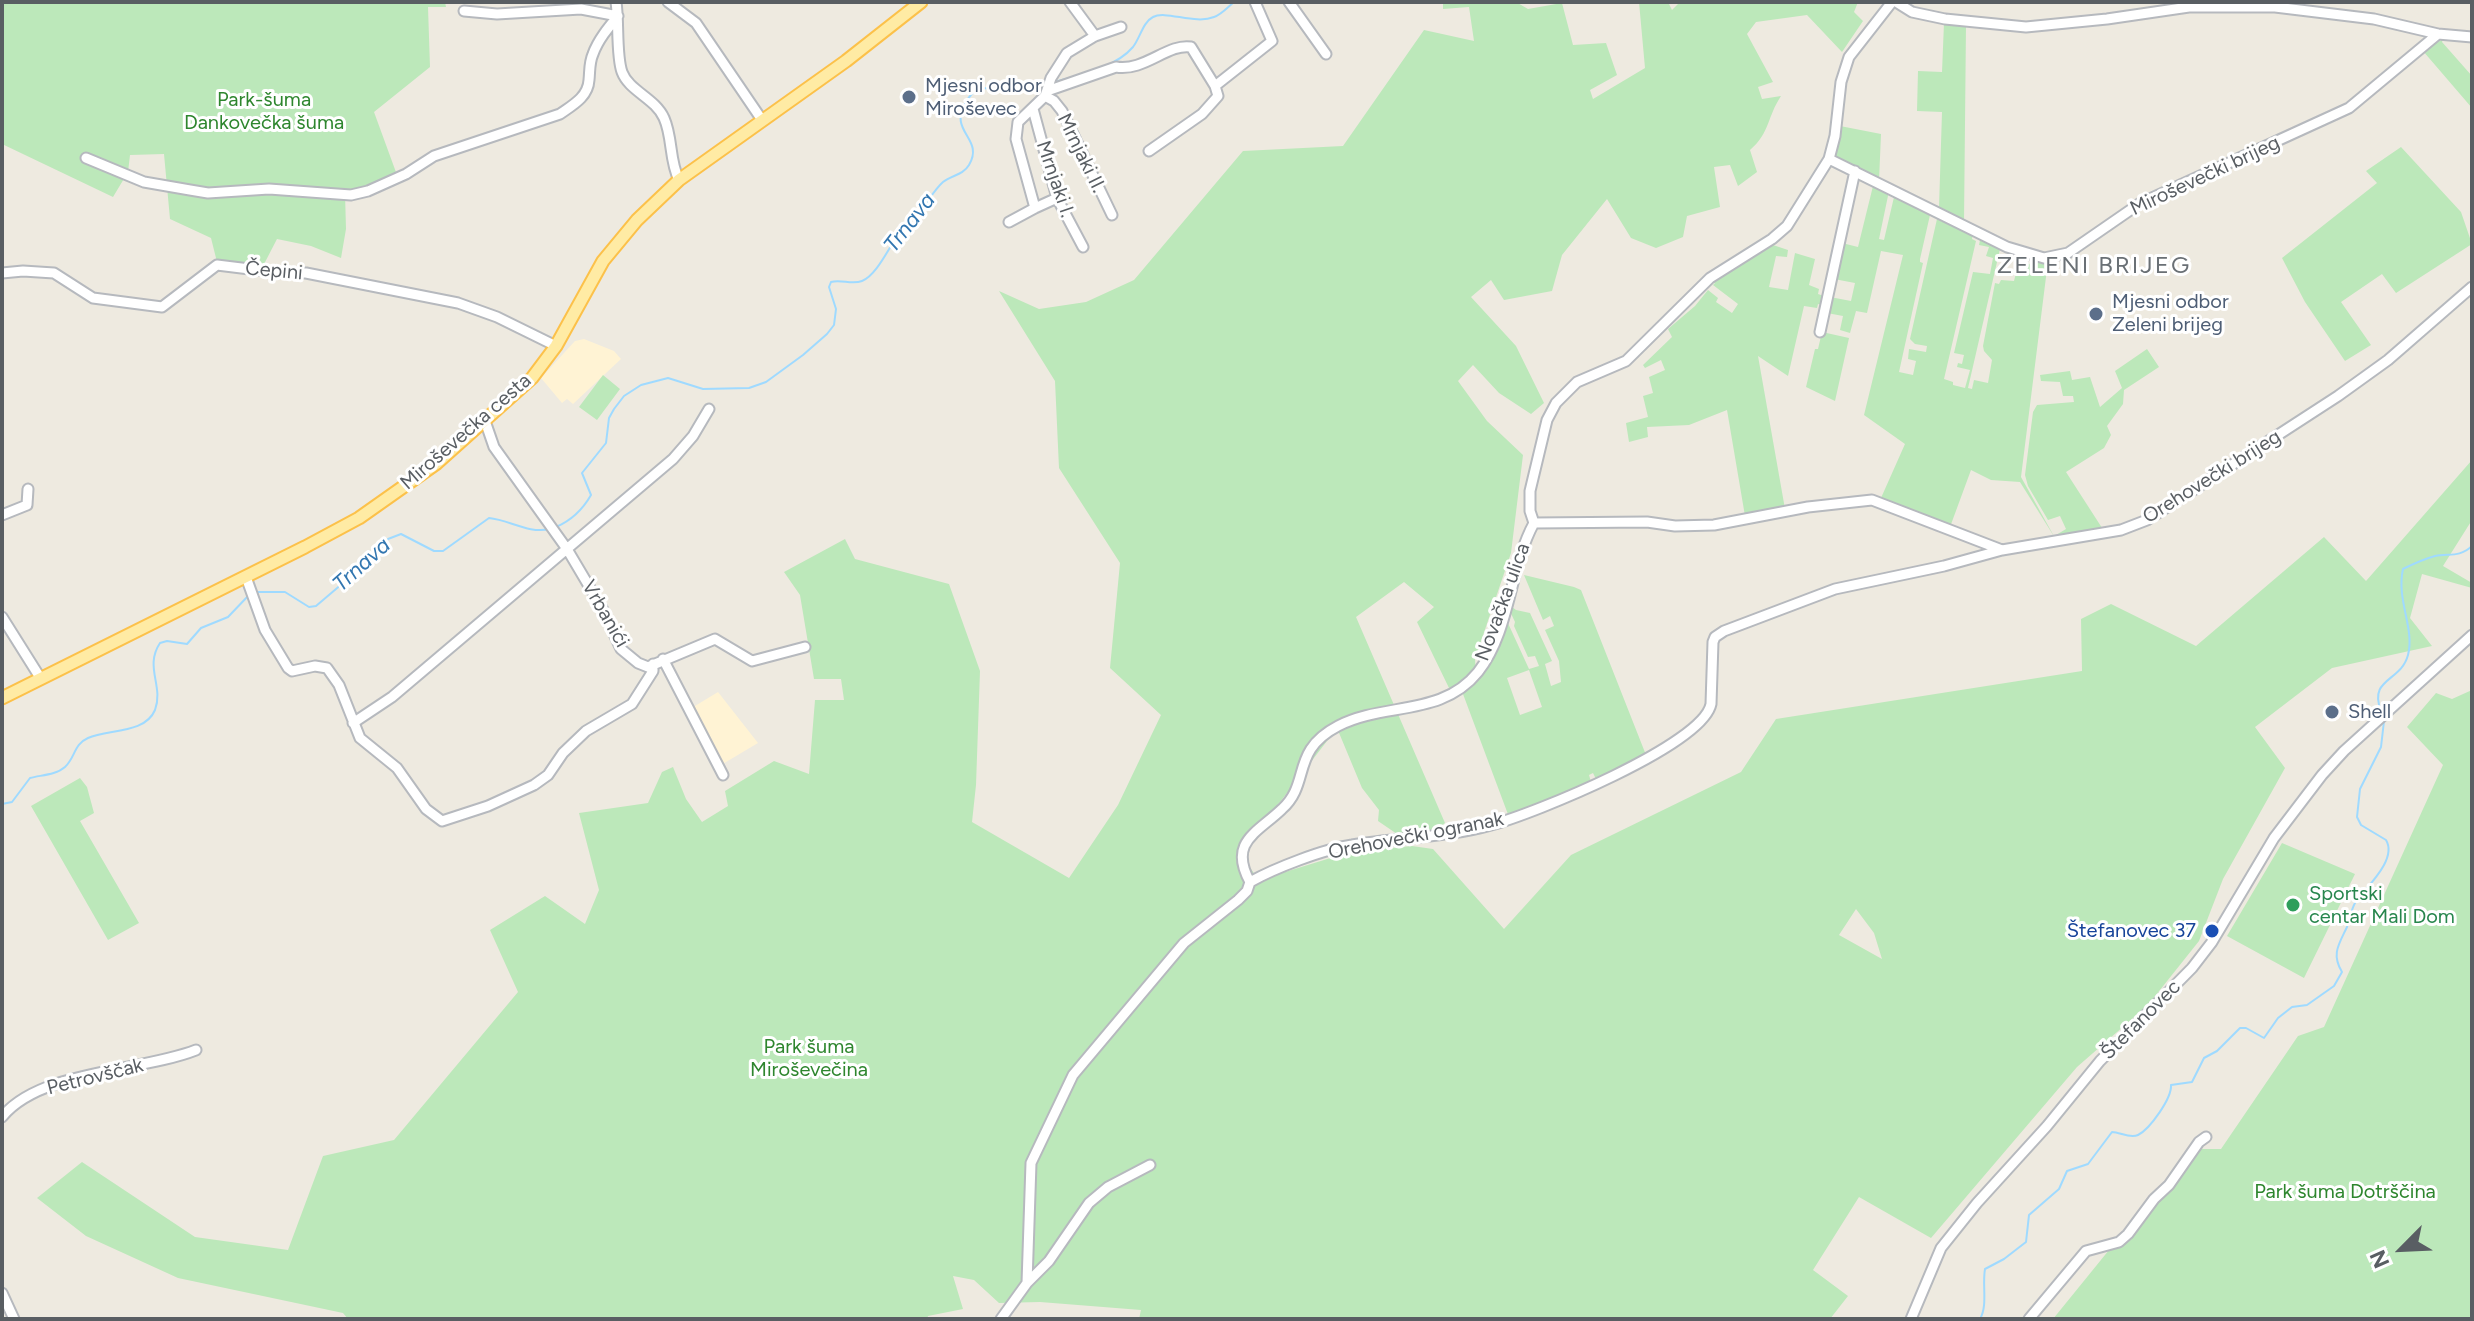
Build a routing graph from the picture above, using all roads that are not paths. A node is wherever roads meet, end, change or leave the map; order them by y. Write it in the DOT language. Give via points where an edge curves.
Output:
graph roads {
  1 [pos="616,2"];
  2 [pos="668,2"];
  3 [pos="921,2"];
  4 [pos="1070,2"];
  5 [pos="1255,2"];
  6 [pos="1289,2"];
  7 [pos="1894,2"];
  8 [pos="464,11"];
  9 [pos="618,16"];
  10 [pos="1121,27"];
  11 [pos="2438,34"];
  12 [pos="1095,36"];
  13 [pos="2472,37"];
  14 [pos="1326,54"];
  15 [pos="1215,86"];
  16 [pos="1048,88"];
  17 [pos="1033,109"];
  18 [pos="762,120"];
  19 [pos="1149,151"];
  20 [pos="86,158"];
  21 [pos="1829,159"];
  22 [pos="1855,171"];
  23 [pos="679,180"];
  24 [pos="1057,198"];
  25 [pos="1035,208"];
  26 [pos="1112,215"];
  27 [pos="1009,222"];
  28 [pos="1083,247"];
  29 [pos="2,273"];
  30 [pos="2472,287"];
  31 [pos="1820,332"];
  32 [pos="556,346"];
  33 [pos="709,409"];
  34 [pos="485,421"];
  35 [pos="28,489"];
  36 [pos="2,515"];
  37 [pos="1534,523"];
  38 [pos="567,549"];
  39 [pos="2002,550"];
  40 [pos="246,577"];
  41 [pos="2,617"];
  42 [pos="2472,635"];
  43 [pos="805,647"];
  44 [pos="658,662"];
  45 [pos="41,679"];
  46 [pos="2,698"];
  47 [pos="353,723"];
  48 [pos="723,775"];
  49 [pos="1250,882"];
  50 [pos="196,1050"];
  51 [pos="2,1117"];
  52 [pos="2206,1137"];
  53 [pos="1150,1165"];
  54 [pos="1027,1283"];
  55 [pos="2,1293"];
  56 [pos="14,1319"];
  57 [pos="1001,1319"];
  58 [pos="1911,1319"];
  59 [pos="2029,1319"];
  1 -- 9 [label="street"];
  2 -- 18 [label="street" via="696,23"];
  3 -- 18 [label="main road, Miroševečka cesta"];
  4 -- 12 [label="street"];
  5 -- 15 [label="street" via="1272,41"];
  6 -- 14 [label="street"];
  7 -- 11 [label="street" via="1945,19 2026,27 2189,7 2275,7 2374,19"];
  7 -- 21 [label="street, Novačka ulica" via="1849,57"];
  8 -- 9 [label="street" via="581,9"];
  9 -- 20 [label="street" via="592,56 585,95 568,108 434,156 368,191 208,193 144,182"];
  9 -- 23 [label="street" via="622,73 665,119"];
  10 -- 12 [label="street"];
  11 -- 13 [label="street"];
  11 -- 22 [label="street, Miroševečki brijeg" via="2349,108 2139,204 2068,253 2051,258 2007,247"];
  12 -- 16 [label="street" via="1067,53"];
  15 -- 16 [label="street" via="1191,47 1184,46 1148,63"];
  15 -- 19 [label="street" via="1218,96 1202,114"];
  16 -- 17 [label="street"];
  16 -- 26 [label="street, Mrnjaki II."];
  17 -- 24 [label="street, Mrnjaki I."];
  17 -- 25 [label="street" via="1018,122 1016,139"];
  18 -- 23 [label="main road, Miroševečka cesta"];
  21 -- 22 [label="street, Miroševečki brijeg"];
  21 -- 37 [label="street, Novačka ulica" via="1778,234 1710,278 1626,361 1577,382 1562,395 1547,420 1530,491"];
  22 -- 31 [label="street"];
  23 -- 32 [label="main road, Miroševečka cesta" via="603,261"];
  24 -- 25 [label="street"];
  24 -- 28 [label="street, Mrnjaki I."];
  25 -- 27 [label="street"];
  29 -- 32 [label="street, Čepini" via="54,273 93,298 162,307 217,265 306,273 458,303"];
  30 -- 39 [label="street, Orehovečki brijeg" via="2338,396 2147,520 2121,530"];
  32 -- 34 [label="main road, Miroševečka cesta" via="532,378"];
  33 -- 38 [label="street" via="673,459"];
  34 -- 38 [label="street, Vrbanići" via="494,447"];
  34 -- 40 [label="main road, Miroševečka cesta" via="359,518"];
  35 -- 36 [label="street" via="27,505"];
  37 -- 39 [label="street" via="1714,525 1872,500"];
  37 -- 49 [label="street, Novačka ulica" via="1493,644 1477,672 1427,705 1363,715 1321,737 1306,754 1286,806 1246,842 1242,864"];
  38 -- 44 [label="street, Vrbanići" via="621,649 648,667"];
  38 -- 47 [label="street" via="392,697"];
  39 -- 49 [label="street, Orehovečki ogranak" via="1835,589 1718,634 1713,642 1711,704 1701,722 1665,749 1565,797 1490,826 1343,846"];
  40 -- 45 [label="main road, Miroševečka cesta"];
  40 -- 47 [label="street" via="265,630 288,668 327,668"];
  41 -- 45 [label="street"];
  42 -- 58 [label="street, Štefanovec" via="2344,751 2298,805 2192,968 2100,1061 1941,1248"];
  43 -- 44 [label="street" via="752,661 715,639"];
  44 -- 47 [label="street" via="632,704 586,731 541,780 521,793 442,821 426,809 397,768 360,738"];
  44 -- 48 [label="street"];
  45 -- 46 [label="main road, Miroševečka cesta"];
  49 -- 54 [label="street" via="1238,900 1184,943 1073,1075 1031,1163"];
  50 -- 51 [label="street, Petrovščak" via="44,1089 21,1099"];
  52 -- 59 [label="street" via="2128,1234 2119,1242 2086,1251"];
  53 -- 54 [label="street" via="1089,1203"];
  54 -- 57 [label="street"];
  55 -- 56 [label="street"];
}
